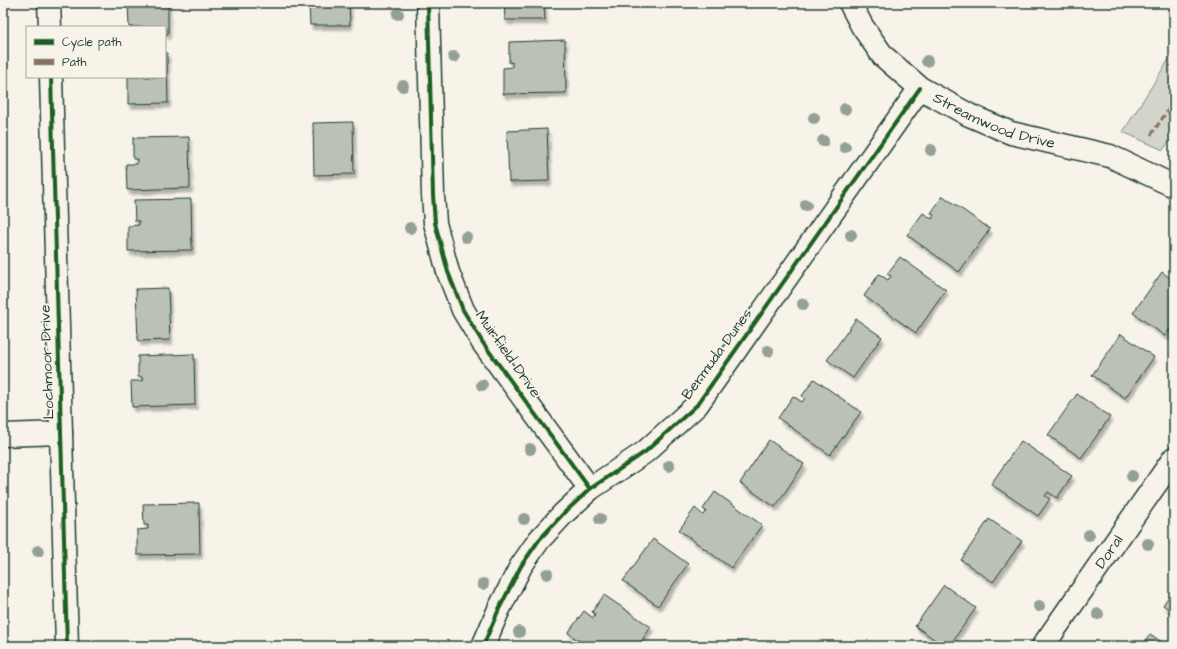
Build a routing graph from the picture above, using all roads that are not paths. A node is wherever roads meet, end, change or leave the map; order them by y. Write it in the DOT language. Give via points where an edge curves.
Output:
graph roads {
  1 [pos="49,3"];
  2 [pos="428,3"];
  3 [pos="850,3"];
  4 [pos="50,26"];
  5 [pos="51,78"];
  6 [pos="920,88"];
  7 [pos="1174,186"];
  8 [pos="61,433"];
  9 [pos="3,435"];
  10 [pos="1174,458"];
  11 [pos="590,489"];
  12 [pos="67,646"];
  13 [pos="483,646"];
  14 [pos="1043,646"];
  1 -- 4 [label="street"];
  2 -- 11 [label="street, Muirfield Drive" via="433,202 435,223 448,272 463,310 482,343"];
  3 -- 6 [label="street, Streamwood Drive" via="883,56"];
  5 -- 8 [label="street, Lochmoor Drive"];
  6 -- 7 [label="street, Streamwood Drive" via="969,115 1011,133 1110,156"];
  6 -- 11 [label="street, Bermuda Dunes" via="697,404 645,452"];
  8 -- 9 [label="street"];
  8 -- 12 [label="street, Lochmoor Drive"];
  10 -- 14 [label="street, Doral"];
  11 -- 13 [label="street, Bermuda Dunes" via="539,540 521,566"];
}
